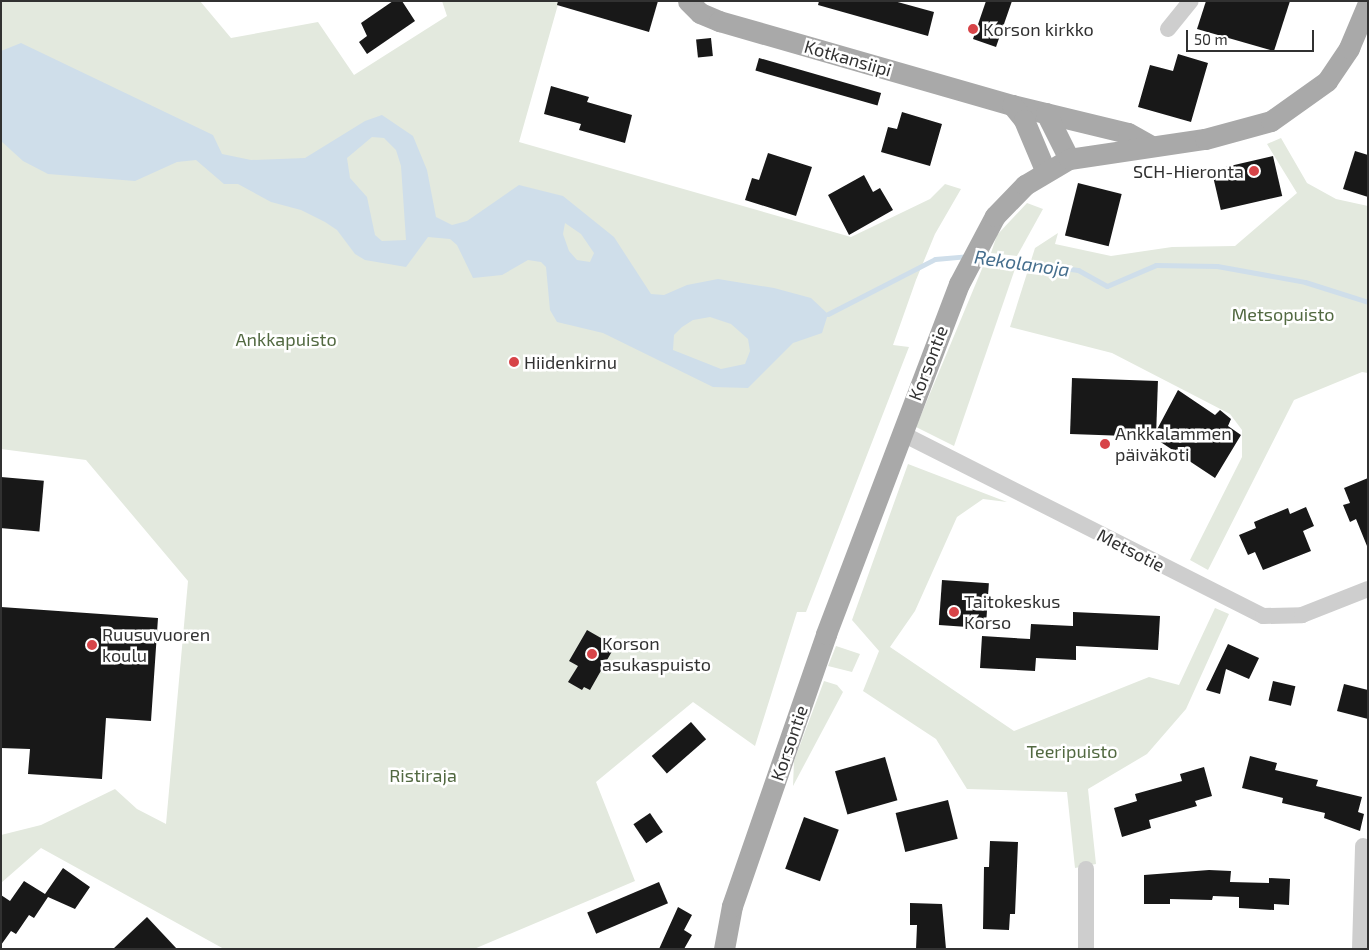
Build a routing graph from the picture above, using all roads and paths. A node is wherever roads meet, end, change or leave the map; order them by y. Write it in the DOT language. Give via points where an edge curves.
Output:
graph roads {
  1 [pos="688,1"];
  2 [pos="1191,1"];
  3 [pos="1368,2"];
  4 [pos="1168,29"];
  5 [pos="1012,105"];
  6 [pos="1046,114"];
  7 [pos="1150,145"];
  8 [pos="1069,159"];
  9 [pos="1045,170"];
  10 [pos="901,433"];
  11 [pos="1368,589"];
  12 [pos="1363,846"];
  13 [pos="1086,869"];
  14 [pos="724,949"];
  15 [pos="1086,949"];
  16 [pos="1360,949"];
  1 -- 5 [label="main road, Kotkansiipi" via="700,13 719,21"];
  2 -- 4 [label="street"];
  3 -- 7 [label="main road, Korsontie" via="1336,68 1314,93 1290,110 1242,132"];
  5 -- 6 [label="main road, Kotkansiipi"];
  5 -- 9 [label="main road" via="1024,120"];
  6 -- 7 [label="main road, Kotkansiipi" via="1128,133"];
  6 -- 8 [label="main road"];
  7 -- 8 [label="main road, Korsontie"];
  8 -- 9 [label="main road, Korsontie"];
  9 -- 10 [label="main road, Korsontie" via="995,216 983,235 959,284"];
  10 -- 11 [label="street, Metsotie" via="1263,616 1302,615"];
  10 -- 14 [label="main road, Korsontie" via="826,634 732,906"];
  12 -- 16 [label="street"];
  13 -- 15 [label="street"];
}
